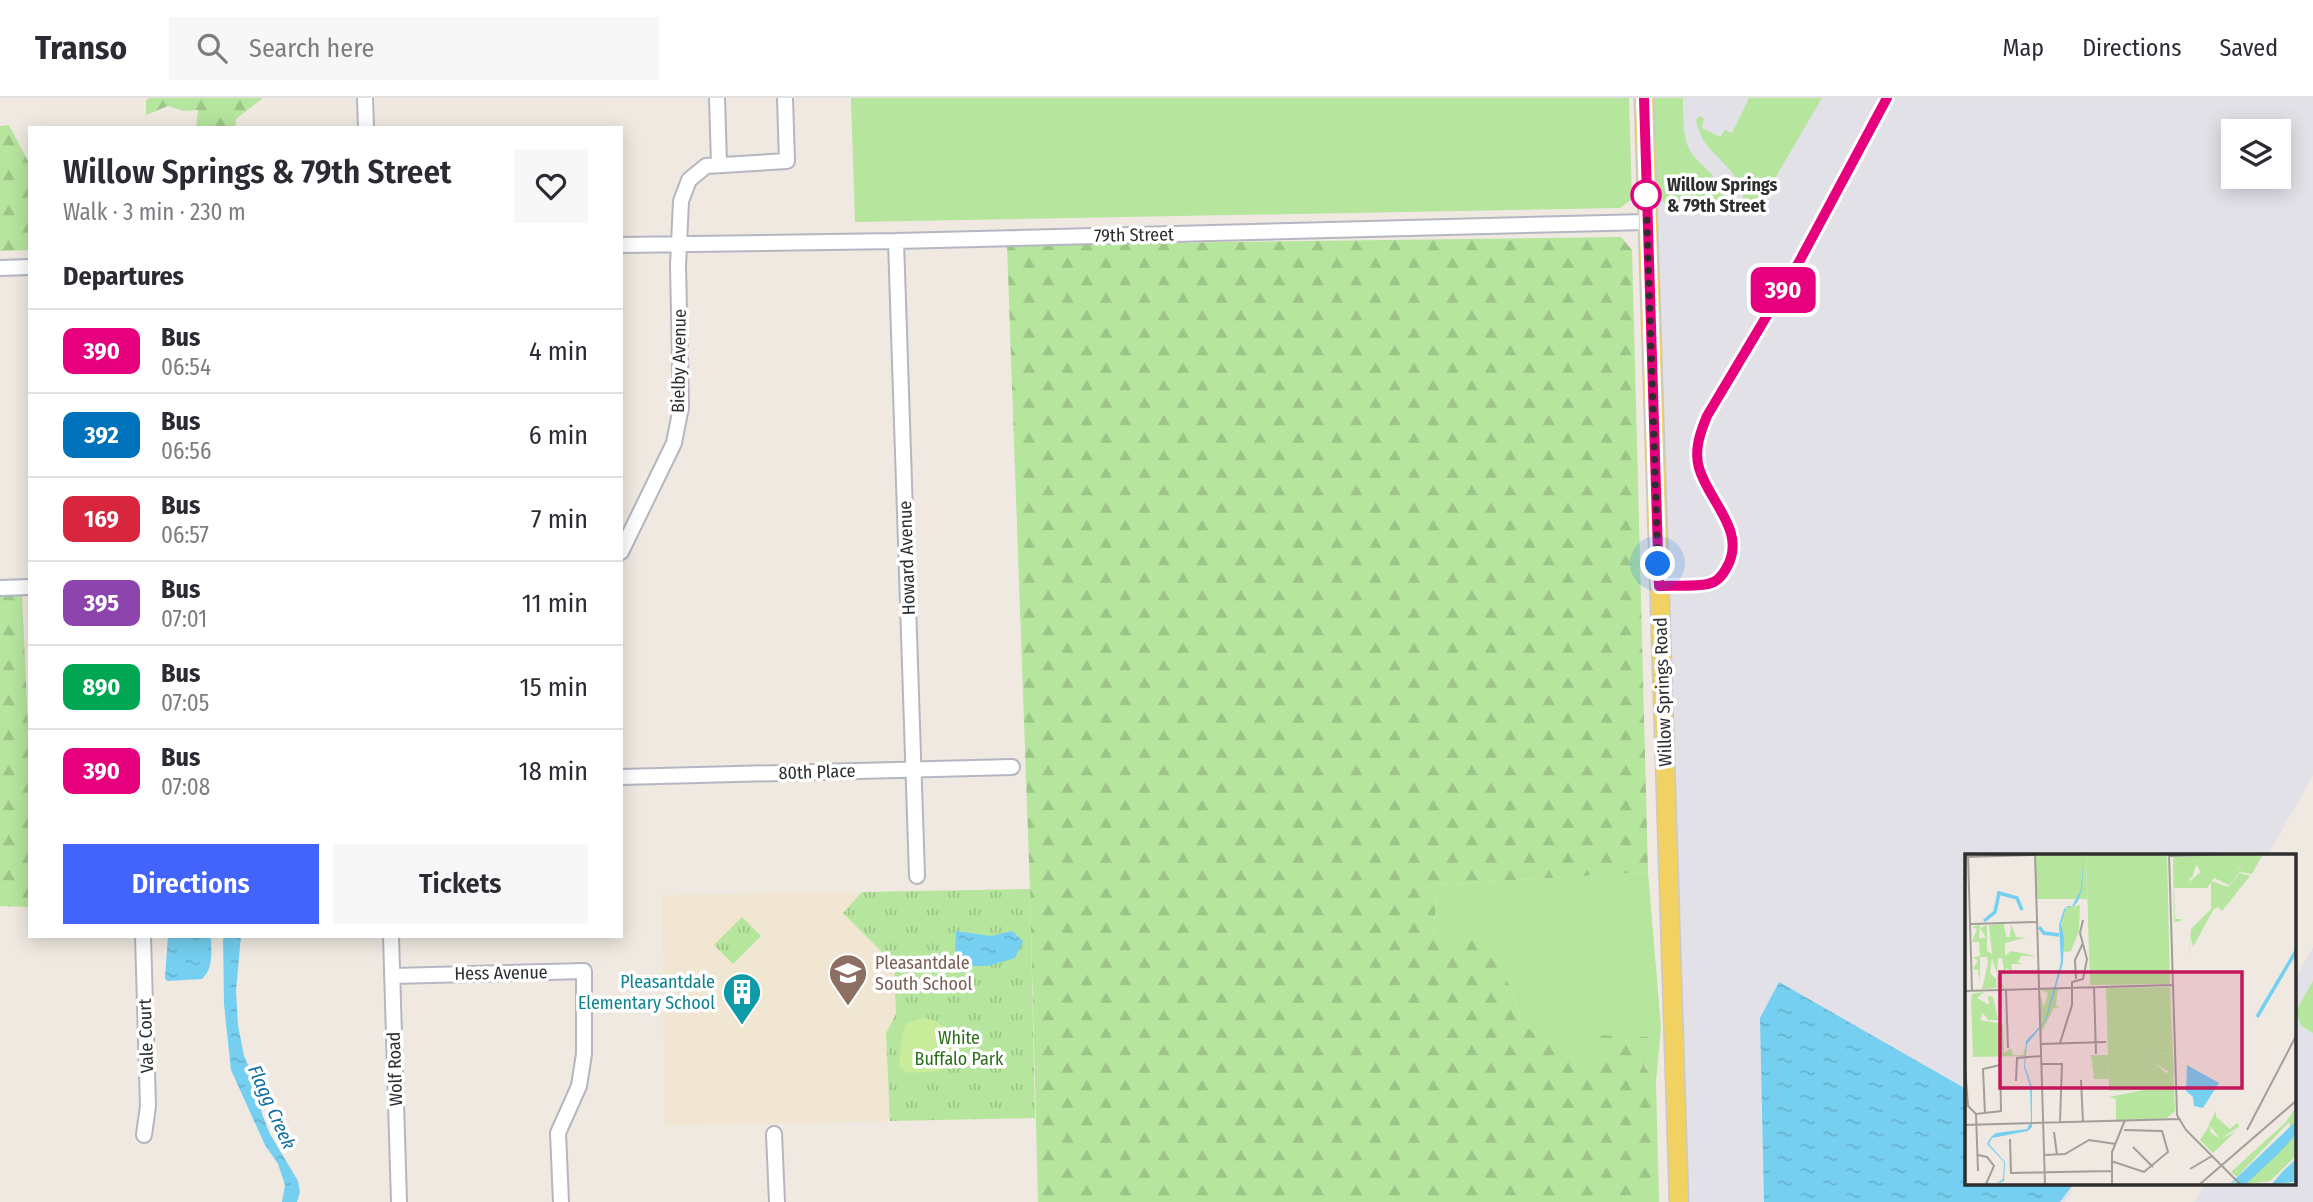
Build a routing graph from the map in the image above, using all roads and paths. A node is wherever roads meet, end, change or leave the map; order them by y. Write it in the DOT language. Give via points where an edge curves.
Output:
graph roads {
  1 [pos="365,98"];
  2 [pos="718,98"];
  3 [pos="785,98"];
  4 [pos="1644,98"];
  5 [pos="366,126"];
  6 [pos="719,163"];
  7 [pos="1647,222"];
  8 [pos="896,241"];
  9 [pos="679,243"];
  10 [pos="623,245"];
  11 [pos="28,267"];
  12 [pos="0,268"];
  13 [pos="623,548"];
  14 [pos="28,587"];
  15 [pos="0,588"];
  16 [pos="1012,767"];
  17 [pos="914,769"];
  18 [pos="623,777"];
  19 [pos="917,876"];
  20 [pos="143,938"];
  21 [pos="391,938"];
  22 [pos="392,976"];
  23 [pos="774,1133"];
  24 [pos="144,1135"];
  25 [pos="399,1202"];
  26 [pos="561,1202"];
  27 [pos="777,1202"];
  28 [pos="1679,1202"];
  1 -- 5 [label="street"];
  2 -- 6 [label="street"];
  3 -- 6 [label="street" via="787,161"];
  4 -- 7 [label="main road, Willow Springs Road"];
  6 -- 9 [label="street, Bielby Avenue" via="706,166 689,180 681,201"];
  7 -- 8 [label="street, 79th Street"];
  7 -- 28 [label="main road, Willow Springs Road"];
  8 -- 9 [label="street, 79th Street"];
  8 -- 17 [label="street, Howard Avenue"];
  9 -- 10 [label="street, 79th Street"];
  9 -- 13 [label="street, Bielby Avenue" via="681,407 674,443"];
  11 -- 12 [label="street"];
  14 -- 15 [label="street"];
  16 -- 17 [label="street, 80th Place"];
  17 -- 18 [label="street, 80th Place"];
  17 -- 19 [label="street, Howard Avenue"];
  20 -- 24 [label="street, Vale Court" via="148,1106"];
  21 -- 22 [label="street, Wolf Road"];
  22 -- 25 [label="street, Wolf Road"];
  22 -- 26 [label="street, Hess Avenue" via="584,971 584,1054 579,1086 558,1133"];
  23 -- 27 [label="street"];
}
